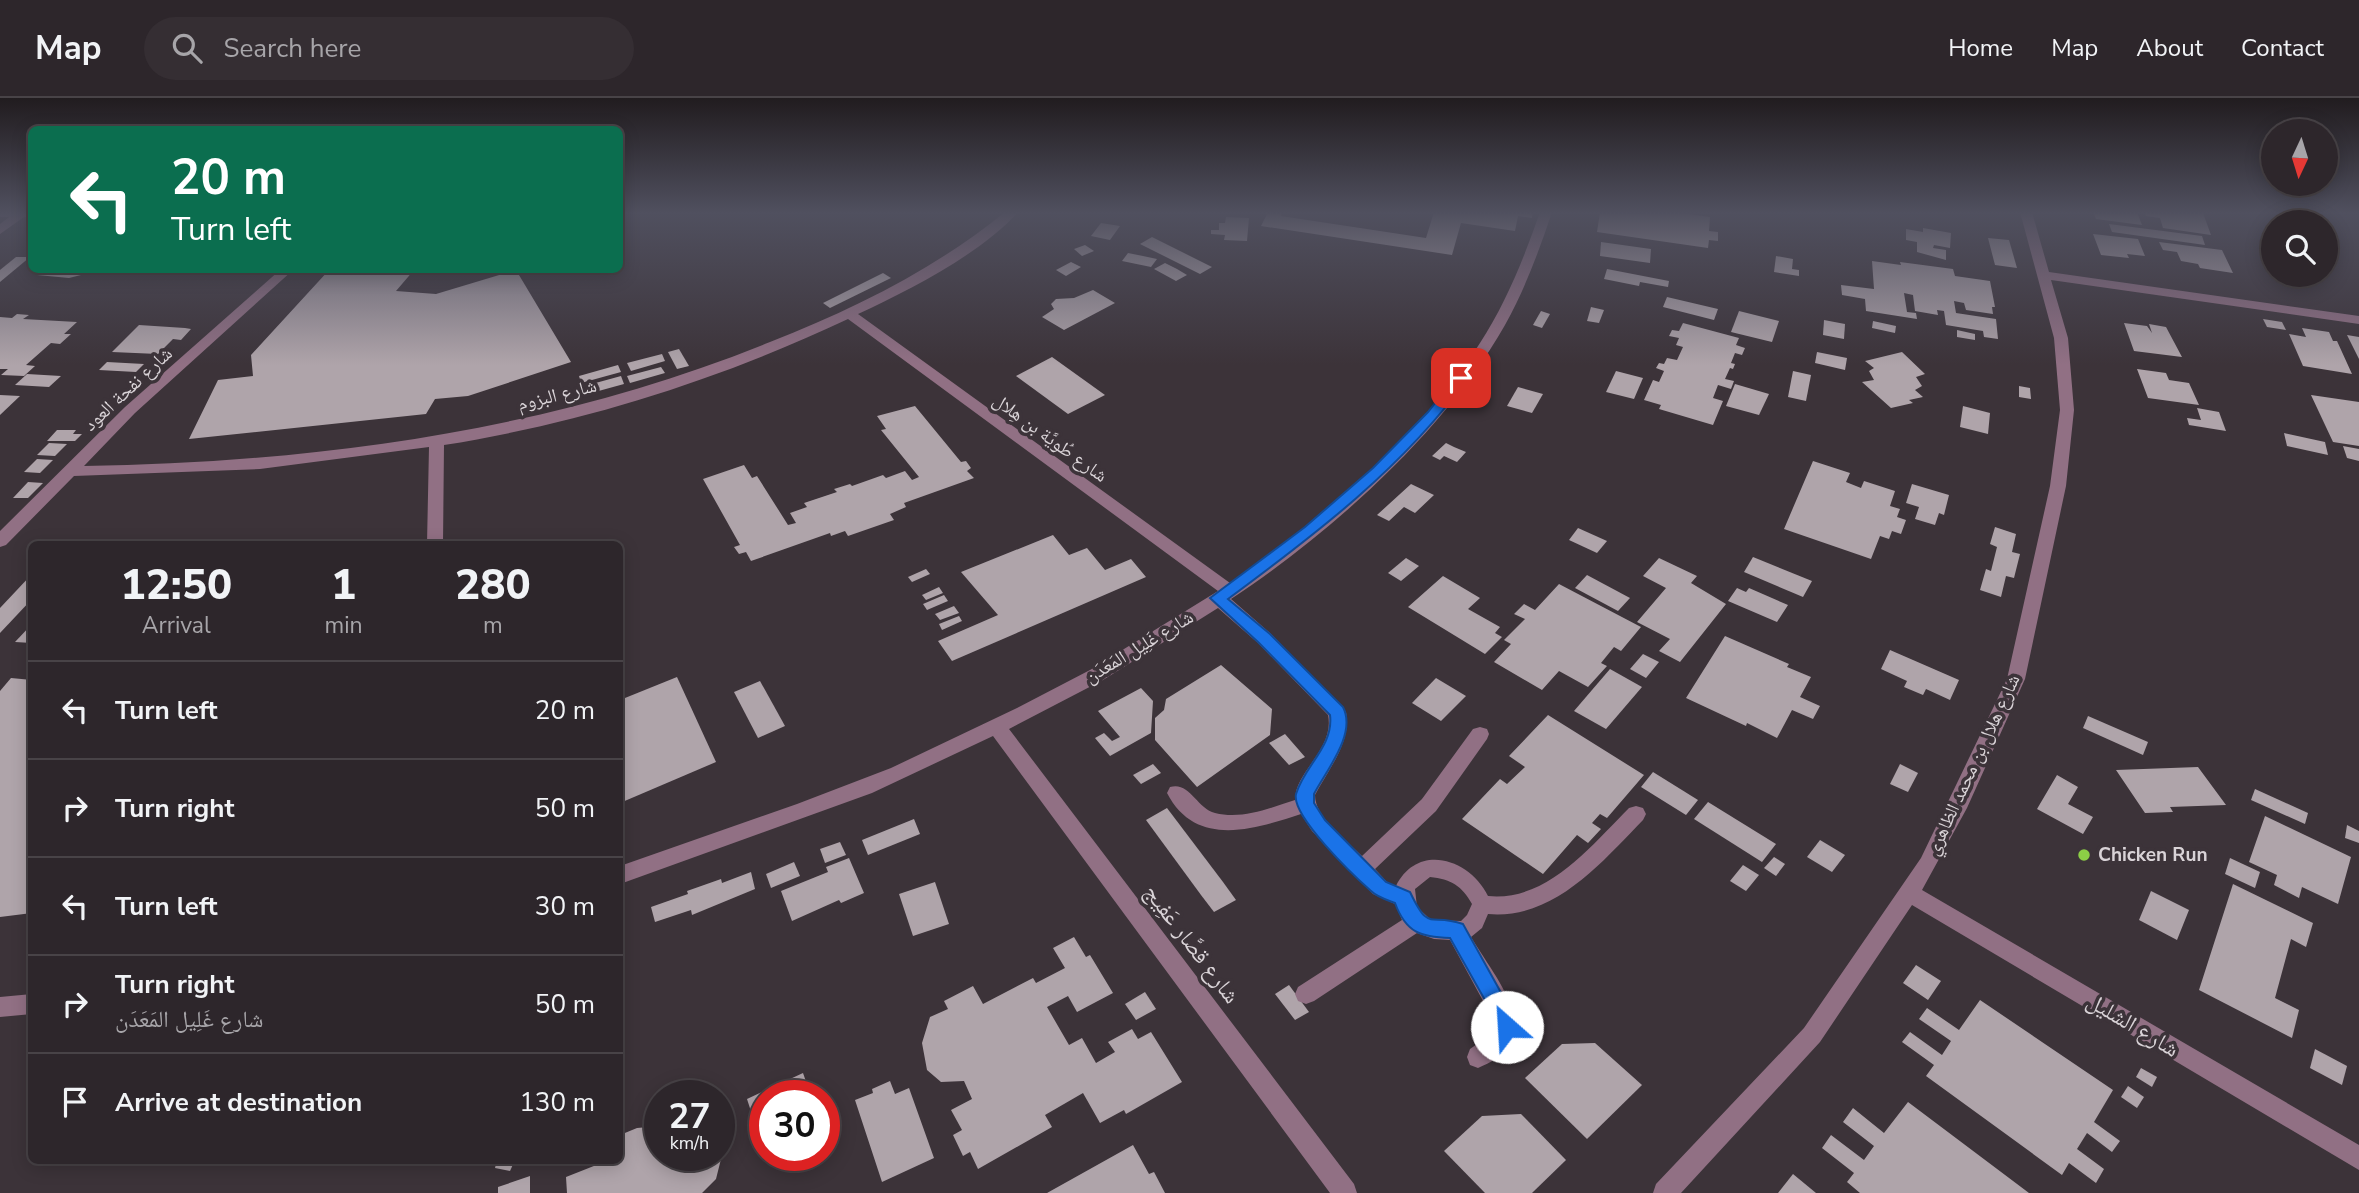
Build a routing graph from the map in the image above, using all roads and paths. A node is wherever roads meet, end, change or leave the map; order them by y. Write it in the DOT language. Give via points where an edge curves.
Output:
graph roads {
  1 [pos="940,263"];
  2 [pos="1529,263"];
  3 [pos="2041,263"];
  4 [pos="284,273"];
  5 [pos="2045,275"];
  6 [pos="849,314"];
  7 [pos="2359,320"];
  8 [pos="437,442"];
  9 [pos="70,471"];
  10 [pos="0,541"];
  11 [pos="435,541"];
  12 [pos="1223,595"];
  13 [pos="996,727"];
  14 [pos="1480,734"];
  15 [pos="1177,793"];
  16 [pos="1305,805"];
  17 [pos="1636,814"];
  18 [pos="1361,869"];
  19 [pos="623,875"];
  20 [pos="1908,892"];
  21 [pos="1403,898"];
  22 [pos="1482,904"];
  23 [pos="1418,922"];
  24 [pos="1456,930"];
  25 [pos="1306,994"];
  26 [pos="28,1004"];
  27 [pos="0,1007"];
  28 [pos="1478,1056"];
  29 [pos="2359,1158"];
  30 [pos="1345,1193"];
  31 [pos="1665,1193"];
  1 -- 6 [label="street, شارع البزوم"];
  2 -- 12 [label="street, شارع غَلِيل المَعَدَن" via="1476,360 1433,415 1378,472 1310,531"];
  3 -- 5 [label="street, شارع هلال بن محمد الظاهري"];
  4 -- 9 [label="street, شارع نفحة العود" via="130,410"];
  5 -- 7 [label="street"];
  5 -- 20 [label="street, شارع هلال بن محمد الظاهري" via="2066,373 2064,447 2016,679 1957,808"];
  6 -- 8 [label="street, شارع البزوم" via="723,366 628,397"];
  6 -- 12 [label="street, شارع طُويَّة بن هِلال"];
  8 -- 9 [label="street, شارع البزوم" via="250,467"];
  8 -- 11 [label="street"];
  9 -- 10 [label="street, شارع نفحة العود"];
  12 -- 13 [label="street, شارع غَلِيل المَعَدَن" via="1090,677"];
  12 -- 16 [label="street, شارع طُويَّة بن هِلال" via="1338,712 1335,741 1305,794"];
  13 -- 19 [label="street, شارع غَلِيل المَعَدَن" via="867,786"];
  13 -- 30 [label="street, شارع قصَّار عَفِيج"];
  14 -- 18 [label="street" via="1429,805"];
  15 -- 16 [label="street" via="1199,815 1218,822 1246,824"];
  16 -- 18 [label="street"];
  17 -- 22 [label="street" via="1590,861 1543,896 1512,906"];
  18 -- 21 [label="street" via="1380,888"];
  20 -- 29 [label="street, شارع الشليل"];
  20 -- 31 [label="street, شارع هلال بن محمد الظاهري" via="1812,1035"];
  21 -- 22 [label="street" via="1411,878 1428,868 1450,870 1466,878"];
  21 -- 23 [label="street"];
  22 -- 24 [label="street" via="1465,930"];
  23 -- 24 [label="street" via="1428,929"];
  23 -- 25 [label="street"];
  24 -- 28 [label="street" via="1507,1027 1502,1040"];
  26 -- 27 [label="street"];
}
